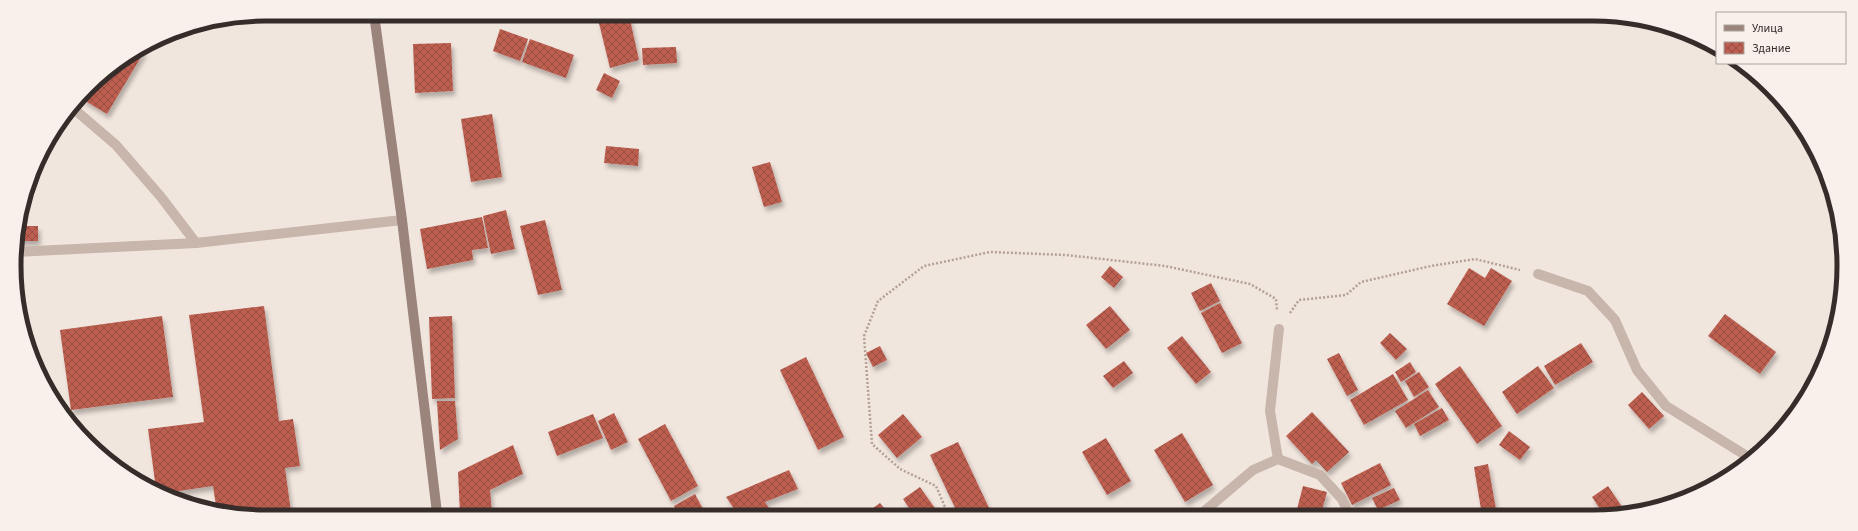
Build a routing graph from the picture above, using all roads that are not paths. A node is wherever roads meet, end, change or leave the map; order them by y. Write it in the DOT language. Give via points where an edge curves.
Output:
graph roads {
  1 [pos="375,21"];
  2 [pos="77,111"];
  3 [pos="402,220"];
  4 [pos="196,243"];
  5 [pos="22,252"];
  6 [pos="1538,274"];
  7 [pos="1279,329"];
  8 [pos="1746,455"];
  9 [pos="1278,459"];
  10 [pos="437,510"];
  11 [pos="1206,510"];
  12 [pos="1347,510"];
  1 -- 3 [label="street"];
  2 -- 4 [label="street" via="116,145"];
  3 -- 4 [label="street"];
  3 -- 10 [label="street"];
  4 -- 5 [label="street"];
  6 -- 8 [label="street" via="1588,291 1615,320 1637,370 1666,406"];
  7 -- 9 [label="street" via="1270,411"];
  9 -- 11 [label="street" via="1253,470"];
  9 -- 12 [label="street" via="1320,475 1342,499"];
}
